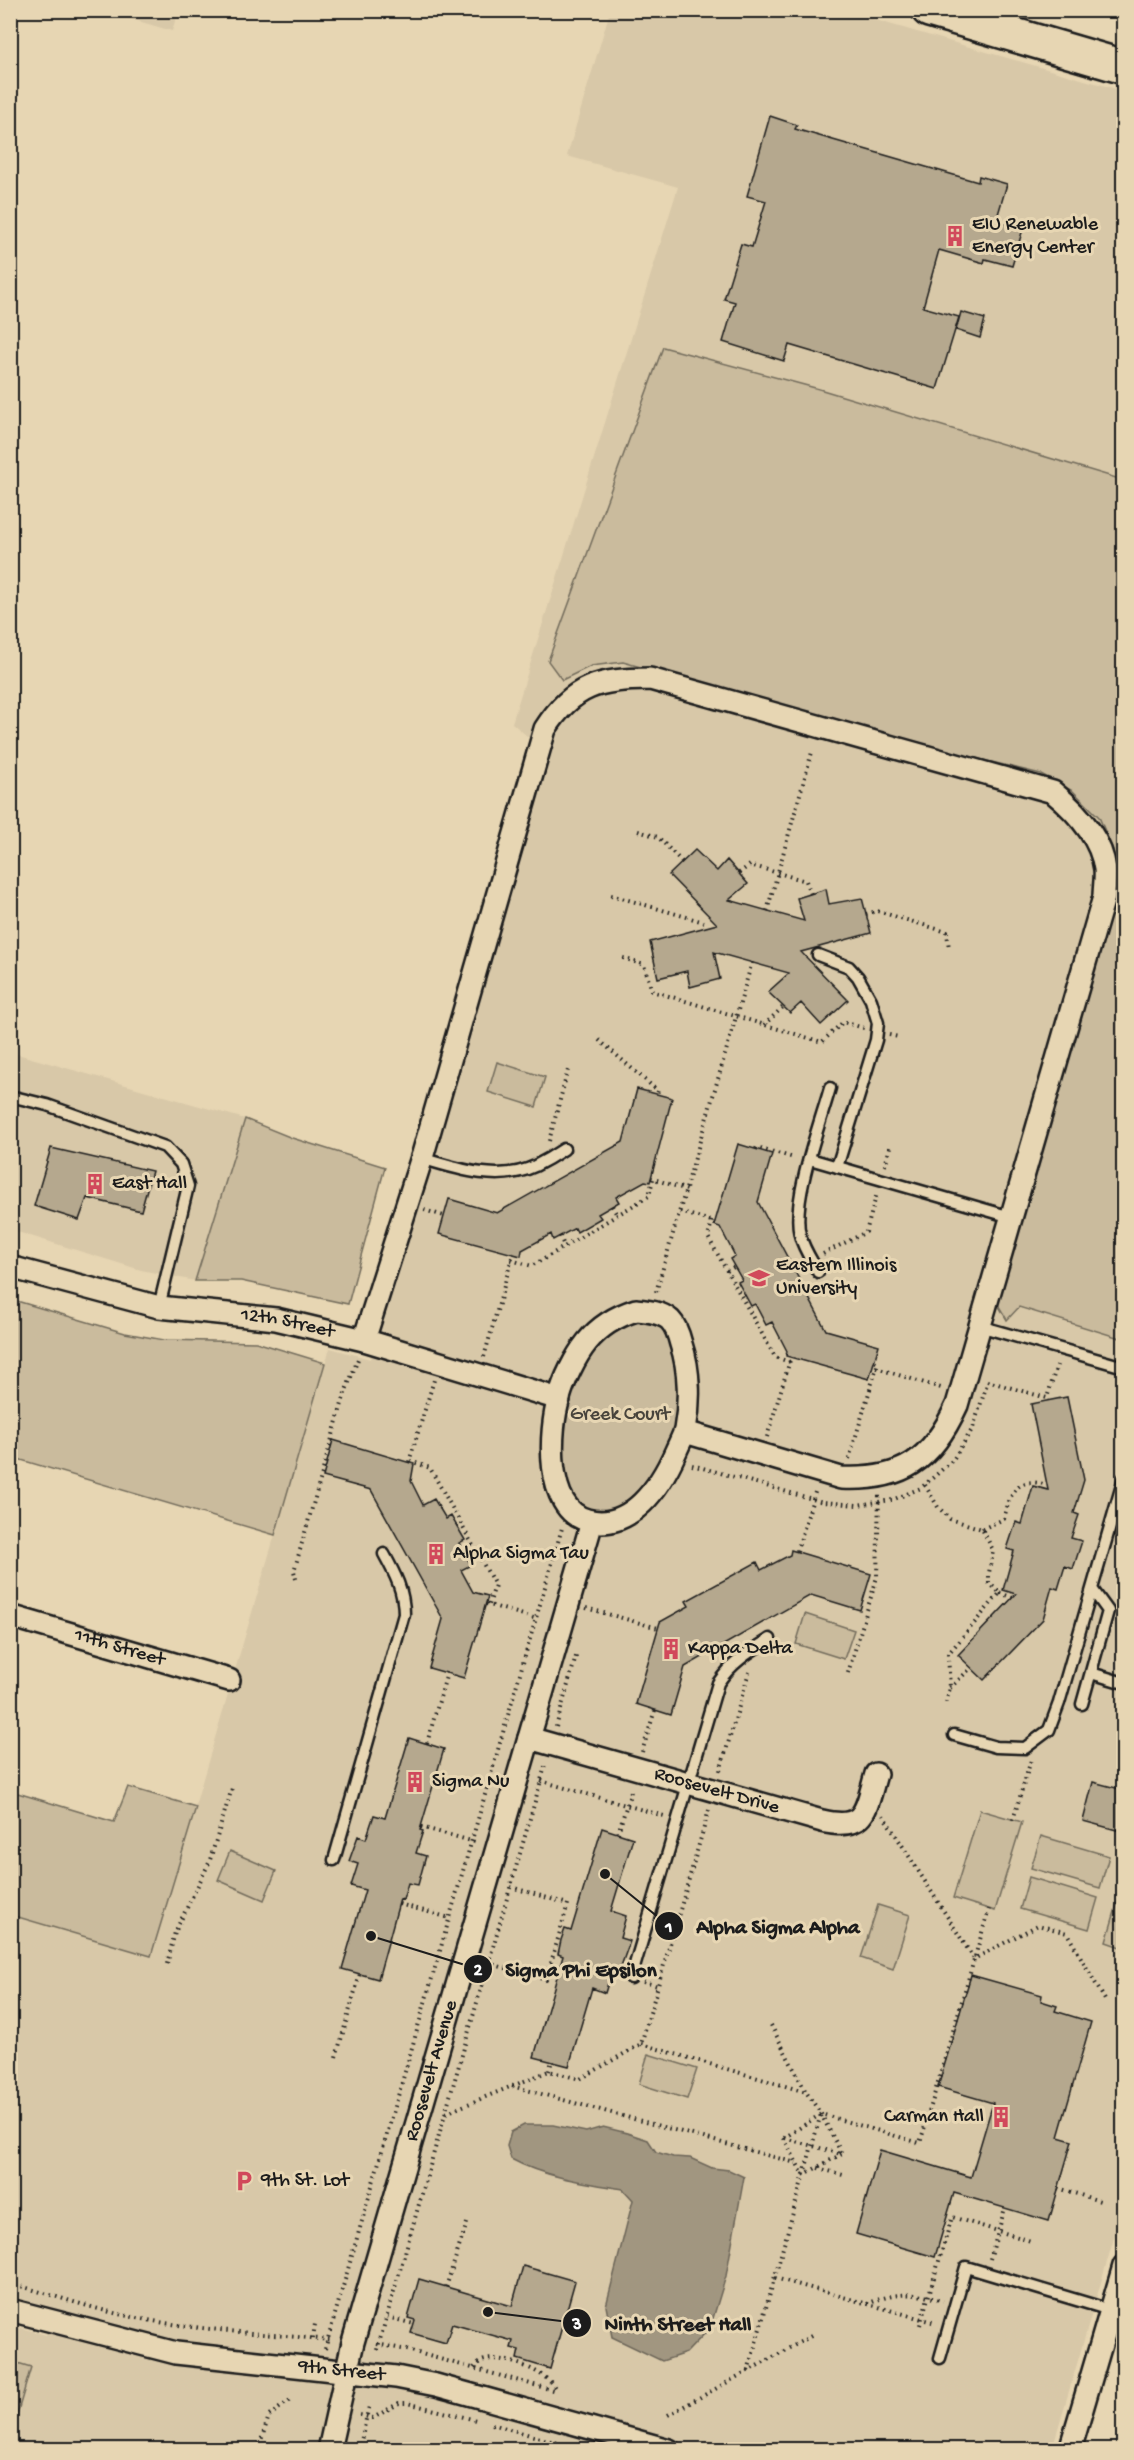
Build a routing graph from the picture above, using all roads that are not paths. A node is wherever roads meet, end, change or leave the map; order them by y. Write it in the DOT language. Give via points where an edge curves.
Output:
graph roads {
  1 [pos="930,10"];
  2 [pos="1124,67"];
  3 [pos="818,955"];
  4 [pos="830,1088"];
  5 [pos="10,1096"];
  6 [pos="560,1152"];
  7 [pos="421,1158"];
  8 [pos="810,1161"];
  9 [pos="837,1167"];
  10 [pos="1011,1217"];
  11 [pos="10,1267"];
  12 [pos="818,1272"];
  13 [pos="159,1306"];
  14 [pos="980,1326"];
  15 [pos="364,1340"];
  16 [pos="1124,1367"];
  17 [pos="559,1399"];
  18 [pos="685,1432"];
  19 [pos="1124,1478"];
  20 [pos="592,1522"];
  21 [pos="384,1554"];
  22 [pos="1092,1589"];
  23 [pos="10,1616"];
  24 [pos="770,1639"];
  25 [pos="1091,1673"];
  26 [pos="229,1680"];
  27 [pos="1124,1683"];
  28 [pos="1082,1704"];
  29 [pos="954,1735"];
  30 [pos="529,1738"];
  31 [pos="688,1783"];
  32 [pos="873,1784"];
  33 [pos="334,1860"];
  34 [pos="631,1978"];
  35 [pos="1124,2266"];
  36 [pos="10,2310"];
  37 [pos="1110,2310"];
  38 [pos="940,2358"];
  39 [pos="346,2372"];
  40 [pos="622,2444"];
  41 [pos="329,2450"];
  42 [pos="669,2450"];
  43 [pos="1070,2450"];
  1 -- 2 [label="main road"];
  3 -- 9 [label="lane" via="849,967 858,977 878,1023"];
  4 -- 8 [label="lane"];
  5 -- 13 [label="lane" via="47,1105 165,1147 181,1164 188,1186"];
  6 -- 7 [label="lane" via="534,1167 508,1174 478,1173"];
  7 -- 10 [label="street" via="545,729 556,711 596,683 650,679 1053,792 1087,827 1105,867 1104,897"];
  7 -- 15 [label="street"];
  8 -- 9 [label="lane"];
  8 -- 12 [label="lane" via="797,1215 800,1236"];
  9 -- 10 [label="lane"];
  10 -- 14 [label="street"];
  11 -- 13 [label="street, 12th Street"];
  13 -- 15 [label="street, 12th Street" via="276,1319"];
  14 -- 16 [label="lane"];
  14 -- 18 [label="street" via="957,1405 945,1431 912,1466 865,1479 841,1478"];
  15 -- 17 [label="street, 12th Street"];
  17 -- 18 [label="street" via="587,1342 602,1327 620,1315 652,1311 670,1320 684,1354 688,1397"];
  17 -- 20 [label="street" via="552,1429 559,1492 568,1509"];
  18 -- 20 [label="street" via="645,1502 622,1517"];
  19 -- 22 [label="lane"];
  20 -- 30 [label="street, Roosevelt Avenue"];
  21 -- 33 [label="lane" via="404,1599 404,1614"];
  22 -- 25 [label="lane" via="1108,1611"];
  22 -- 29 [label="lane" via="1049,1730 1025,1749"];
  23 -- 26 [label="street, 11th Street"];
  24 -- 31 [label="lane" via="740,1657 718,1683"];
  25 -- 27 [label="lane"];
  25 -- 28 [label="lane"];
  30 -- 31 [label="street, Roosevelt Drive"];
  30 -- 39 [label="street, Roosevelt Avenue"];
  31 -- 32 [label="street, Roosevelt Drive" via="843,1825 860,1817"];
  31 -- 34 [label="lane"];
  35 -- 37 [label="street"];
  36 -- 39 [label="street, 9th Street" via="176,2353"];
  37 -- 38 [label="lane" via="966,2267"];
  37 -- 43 [label="street"];
  39 -- 40 [label="street, 9th Street" via="446,2387"];
  39 -- 41 [label="street, Roosevelt Avenue"];
  40 -- 42 [label="street, 9th Street"];
}
